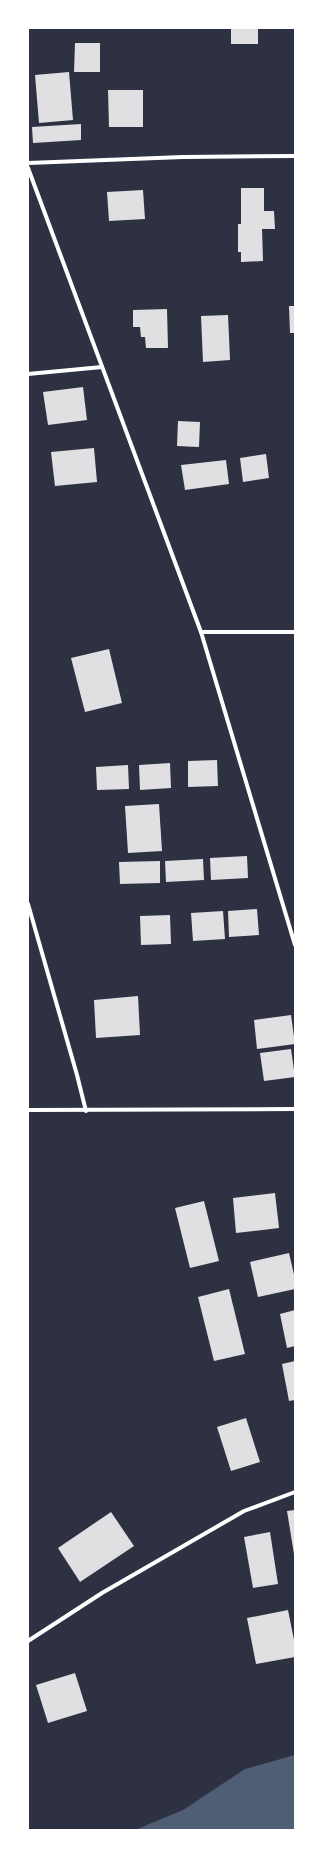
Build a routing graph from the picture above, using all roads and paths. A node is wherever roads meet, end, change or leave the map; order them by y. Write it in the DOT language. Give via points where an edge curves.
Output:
graph roads {
  1 [pos="295,156"];
  2 [pos="28,163"];
  3 [pos="28,168"];
  4 [pos="102,367"];
  5 [pos="28,374"];
  6 [pos="201,632"];
  7 [pos="295,632"];
  8 [pos="28,904"];
  9 [pos="295,945"];
  10 [pos="295,1108"];
  11 [pos="28,1110"];
  12 [pos="86,1111"];
  13 [pos="295,1492"];
  14 [pos="28,1642"];
  1 -- 2 [label="street"];
  3 -- 4 [label="street"];
  4 -- 5 [label="street"];
  4 -- 6 [label="street"];
  6 -- 7 [label="street"];
  6 -- 9 [label="street"];
  8 -- 12 [label="street"];
  10 -- 12 [label="street"];
  11 -- 12 [label="street"];
  13 -- 14 [label="street" via="244,1511 102,1594"];
}
